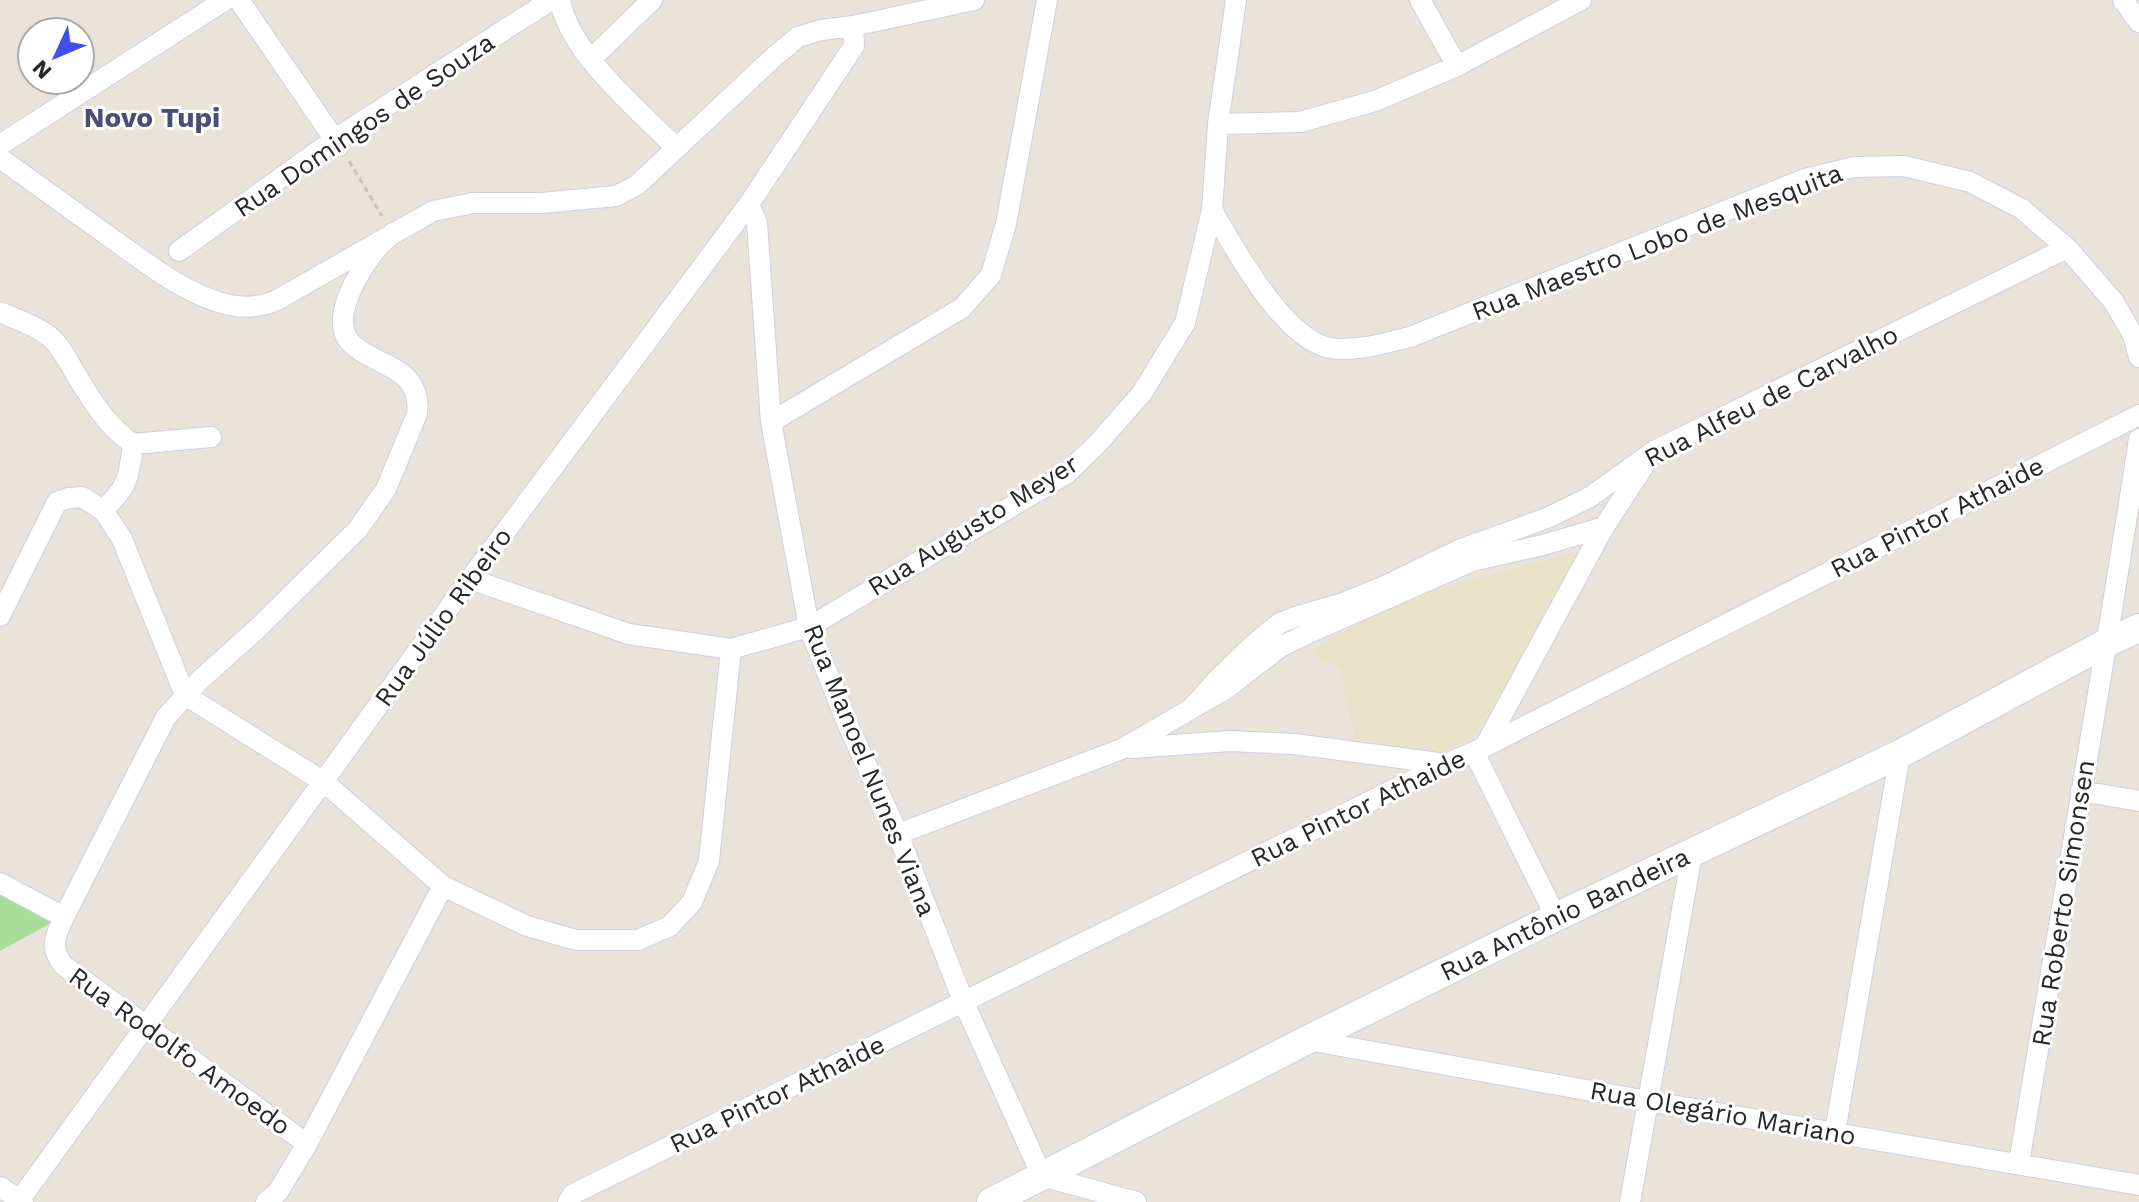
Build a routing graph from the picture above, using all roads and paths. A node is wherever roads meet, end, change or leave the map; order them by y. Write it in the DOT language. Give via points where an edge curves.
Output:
graph roads {
  1 [pos="225,0"];
  2 [pos="239,0"];
  3 [pos="551,0"];
  4 [pos="560,0"];
  5 [pos="652,0"];
  6 [pos="974,0"];
  7 [pos="1047,0"];
  8 [pos="1236,0"];
  9 [pos="1420,0"];
  10 [pos="1581,0"];
  11 [pos="2123,0"];
  12 [pos="920,6"];
  13 [pos="2139,22"];
  14 [pos="853,26"];
  15 [pos="590,60"];
  16 [pos="1457,66"];
  17 [pos="1218,124"];
  18 [pos="337,142"];
  19 [pos="0,145"];
  20 [pos="676,148"];
  21 [pos="0,158"];
  22 [pos="749,204"];
  23 [pos="1212,210"];
  24 [pos="393,233"];
  25 [pos="2067,248"];
  26 [pos="167,260"];
  27 [pos="0,312"];
  28 [pos="2139,357"];
  29 [pos="2139,415"];
  30 [pos="771,422"];
  31 [pos="211,437"];
  32 [pos="2139,439"];
  33 [pos="133,444"];
  34 [pos="1654,451"];
  35 [pos="103,510"];
  36 [pos="1604,527"];
  37 [pos="470,579"];
  38 [pos="0,616"];
  39 [pos="809,627"];
  40 [pos="2139,628"];
  41 [pos="2108,642"];
  42 [pos="731,649"];
  43 [pos="185,695"];
  44 [pos="1192,708"];
  45 [pos="1124,748"];
  46 [pos="1480,749"];
  47 [pos="1900,754"];
  48 [pos="1446,764"];
  49 [pos="324,782"];
  50 [pos="2081,791"];
  51 [pos="2139,801"];
  52 [pos="898,834"];
  53 [pos="1692,854"];
  54 [pos="0,883"];
  55 [pos="443,886"];
  56 [pos="64,917"];
  57 [pos="1556,917"];
  58 [pos="964,1003"];
  59 [pos="145,1024"];
  60 [pos="1307,1040"];
  61 [pos="1648,1101"];
  62 [pos="1835,1132"];
  63 [pos="307,1144"];
  64 [pos="2019,1163"];
  65 [pos="1042,1176"];
  66 [pos="2139,1185"];
  67 [pos="0,1187"];
  68 [pos="571,1198"];
  69 [pos="20,1201"];
  70 [pos="266,1202"];
  71 [pos="991,1202"];
  72 [pos="1136,1202"];
  73 [pos="1630,1202"];
  1 -- 19 [label="street"];
  2 -- 18 [label="street"];
  3 -- 18 [label="street, Rua Domingos de Souza"];
  4 -- 15 [label="street" via="574,37"];
  5 -- 15 [label="street"];
  6 -- 12 [label="street"];
  7 -- 30 [label="street" via="1006,224 991,275 962,308"];
  8 -- 17 [label="street, Rua Augusto Meyer"];
  9 -- 16 [label="street"];
  10 -- 16 [label="street"];
  11 -- 13 [label="street"];
  12 -- 14 [label="street"];
  14 -- 20 [label="street" via="798,37"];
  14 -- 22 [label="street, Rua Júlio Ribeiro" via="854,46"];
  15 -- 20 [label="street"];
  16 -- 17 [label="street" via="1375,101 1300,122"];
  17 -- 23 [label="street, Rua Augusto Meyer"];
  18 -- 24 [label="path"];
  18 -- 26 [label="street, Rua Domingos de Souza"];
  20 -- 24 [label="street" via="637,185 616,196 473,203 433,211"];
  21 -- 26 [label="street"];
  22 -- 30 [label="street, Rua Manoel Nunes Viana" via="757,223"];
  22 -- 37 [label="street, Rua Júlio Ribeiro"];
  23 -- 25 [label="street, Rua Maestro Lobo de Mesquita" via="1239,256 1298,332 1328,347 1357,349 1410,337 1805,179 1854,167 1904,166 1970,182 2022,209"];
  23 -- 39 [label="street, Rua Augusto Meyer" via="1185,323 1142,393 1099,442 1066,474"];
  24 -- 26 [label="street" via="277,300 254,307 210,298"];
  24 -- 43 [label="street" via="372,254 341,316 353,345 394,367 414,388 418,401 386,489 358,529"];
  25 -- 28 [label="street, Rua Maestro Lobo de Mesquita" via="2114,302"];
  25 -- 34 [label="street, Rua Alfeu de Carvalho"];
  27 -- 33 [label="street" via="50,337 115,432"];
  29 -- 46 [label="street, Rua Pintor Athaide"];
  30 -- 39 [label="street, Rua Manoel Nunes Viana"];
  31 -- 33 [label="street"];
  32 -- 41 [label="street"];
  33 -- 35 [label="street" via="129,476 120,495"];
  34 -- 36 [label="street"];
  34 -- 44 [label="street, Rua Alfeu de Carvalho" via="1590,497 1547,518 1459,550 1343,603 1280,623"];
  35 -- 38 [label="street" via="82,497 57,502"];
  35 -- 43 [label="street" via="122,539"];
  36 -- 44 [label="street, Rua Alfeu de Carvalho" via="1472,561 1280,647"];
  36 -- 46 [label="street"];
  37 -- 42 [label="street" via="629,634"];
  37 -- 49 [label="street, Rua Júlio Ribeiro"];
  39 -- 42 [label="street, Rua Augusto Meyer"];
  39 -- 52 [label="street, Rua Manoel Nunes Viana"];
  40 -- 41 [label="street, Rua Antônio Bandeira"];
  41 -- 47 [label="street, Rua Antônio Bandeira"];
  41 -- 50 [label="street, Rua Roberto Simonsen"];
  42 -- 55 [label="street" via="709,861 692,902 670,926 638,940 576,940 527,926"];
  43 -- 49 [label="street"];
  43 -- 56 [label="street" via="166,717"];
  44 -- 45 [label="street, Rua Alfeu de Carvalho"];
  45 -- 48 [label="street" via="1269,742"];
  45 -- 52 [label="street, Rua Alfeu de Carvalho"];
  46 -- 48 [label="street, Rua Pintor Athaide"];
  46 -- 57 [label="street"];
  47 -- 53 [label="street, Rua Antônio Bandeira"];
  47 -- 62 [label="street"];
  48 -- 58 [label="street, Rua Pintor Athaide"];
  49 -- 55 [label="street"];
  49 -- 59 [label="street, Rua Júlio Ribeiro"];
  50 -- 51 [label="street"];
  50 -- 64 [label="street, Rua Roberto Simonsen"];
  52 -- 58 [label="street, Rua Manoel Nunes Viana"];
  53 -- 57 [label="street, Rua Antônio Bandeira"];
  53 -- 61 [label="street"];
  54 -- 56 [label="street"];
  55 -- 63 [label="street"];
  56 -- 59 [label="street, Rua Rodolfo Amoedo" via="54,940 55,955"];
  57 -- 60 [label="street, Rua Antônio Bandeira"];
  58 -- 65 [label="street, Rua Manoel Nunes Viana"];
  58 -- 68 [label="street, Rua Pintor Athaide"];
  59 -- 63 [label="street, Rua Rodolfo Amoedo"];
  59 -- 69 [label="street, Rua Júlio Ribeiro"];
  60 -- 61 [label="street, Rua Olegário Mariano"];
  60 -- 65 [label="street, Rua Antônio Bandeira"];
  61 -- 62 [label="street, Rua Olegário Mariano"];
  61 -- 73 [label="street"];
  62 -- 64 [label="street, Rua Olegário Mariano"];
  63 -- 70 [label="street" via="278,1192"];
  64 -- 66 [label="street, Rua Olegário Mariano"];
  65 -- 71 [label="street, Rua Antônio Bandeira"];
  65 -- 72 [label="street"];
  67 -- 69 [label="street"];
}
